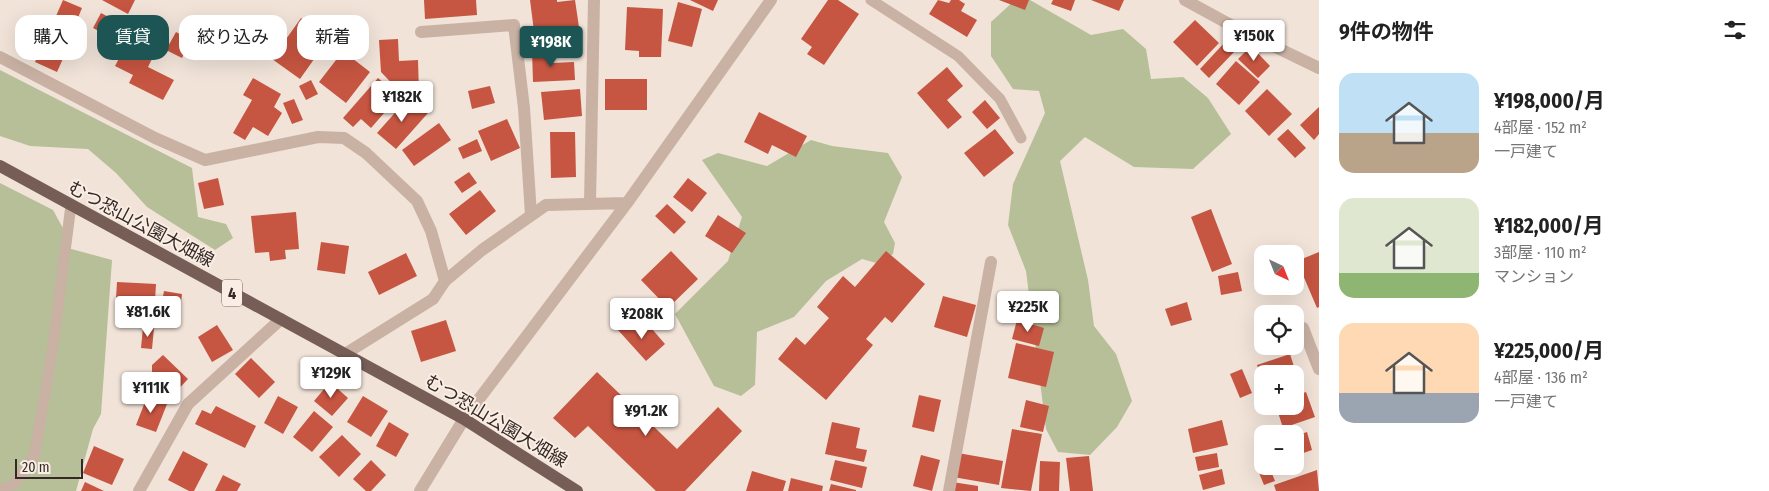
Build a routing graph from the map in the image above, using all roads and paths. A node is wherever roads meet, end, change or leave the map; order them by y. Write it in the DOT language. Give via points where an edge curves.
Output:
graph roads {
  1 [pos="594,0"];
  2 [pos="771,0"];
  3 [pos="871,0"];
  4 [pos="1186,0"];
  5 [pos="421,32"];
  6 [pos="0,57"];
  7 [pos="1319,68"];
  8 [pos="1021,138"];
  9 [pos="0,166"];
  10 [pos="590,203"];
  11 [pos="626,203"];
  12 [pos="71,205"];
  13 [pos="531,215"];
  14 [pos="991,262"];
  15 [pos="445,282"];
  16 [pos="281,320"];
  17 [pos="1304,331"];
  18 [pos="345,354"];
  19 [pos="1319,369"];
  20 [pos="464,419"];
  21 [pos="0,491"];
  22 [pos="139,491"];
  23 [pos="420,491"];
  24 [pos="577,491"];
  25 [pos="949,491"];
  1 -- 10 [label="street"];
  2 -- 11 [label="street"];
  3 -- 8 [label="lane" via="958,56 1000,99"];
  4 -- 7 [label="street"];
  5 -- 13 [label="street" via="514,25 524,108"];
  6 -- 15 [label="street" via="155,138 205,160 318,136 344,138 366,153 418,201"];
  9 -- 12 [label="main road, むつ恐山公園大畑線 / 4"];
  10 -- 11 [label="street"];
  10 -- 13 [label="street" via="546,205"];
  11 -- 20 [label="street"];
  12 -- 16 [label="main road, むつ恐山公園大畑線 / 4"];
  12 -- 21 [label="lane" via="52,353 34,457 14,484"];
  13 -- 15 [label="street" via="482,250"];
  14 -- 25 [label="street"];
  15 -- 18 [label="street" via="433,299"];
  16 -- 18 [label="main road, むつ恐山公園大畑線 / 4"];
  16 -- 22 [label="street" via="188,404"];
  17 -- 19 [label="street"];
  18 -- 20 [label="main road, むつ恐山公園大畑線 / 4"];
  20 -- 23 [label="street"];
  20 -- 24 [label="main road, むつ恐山公園大畑線 / 4"];
}
